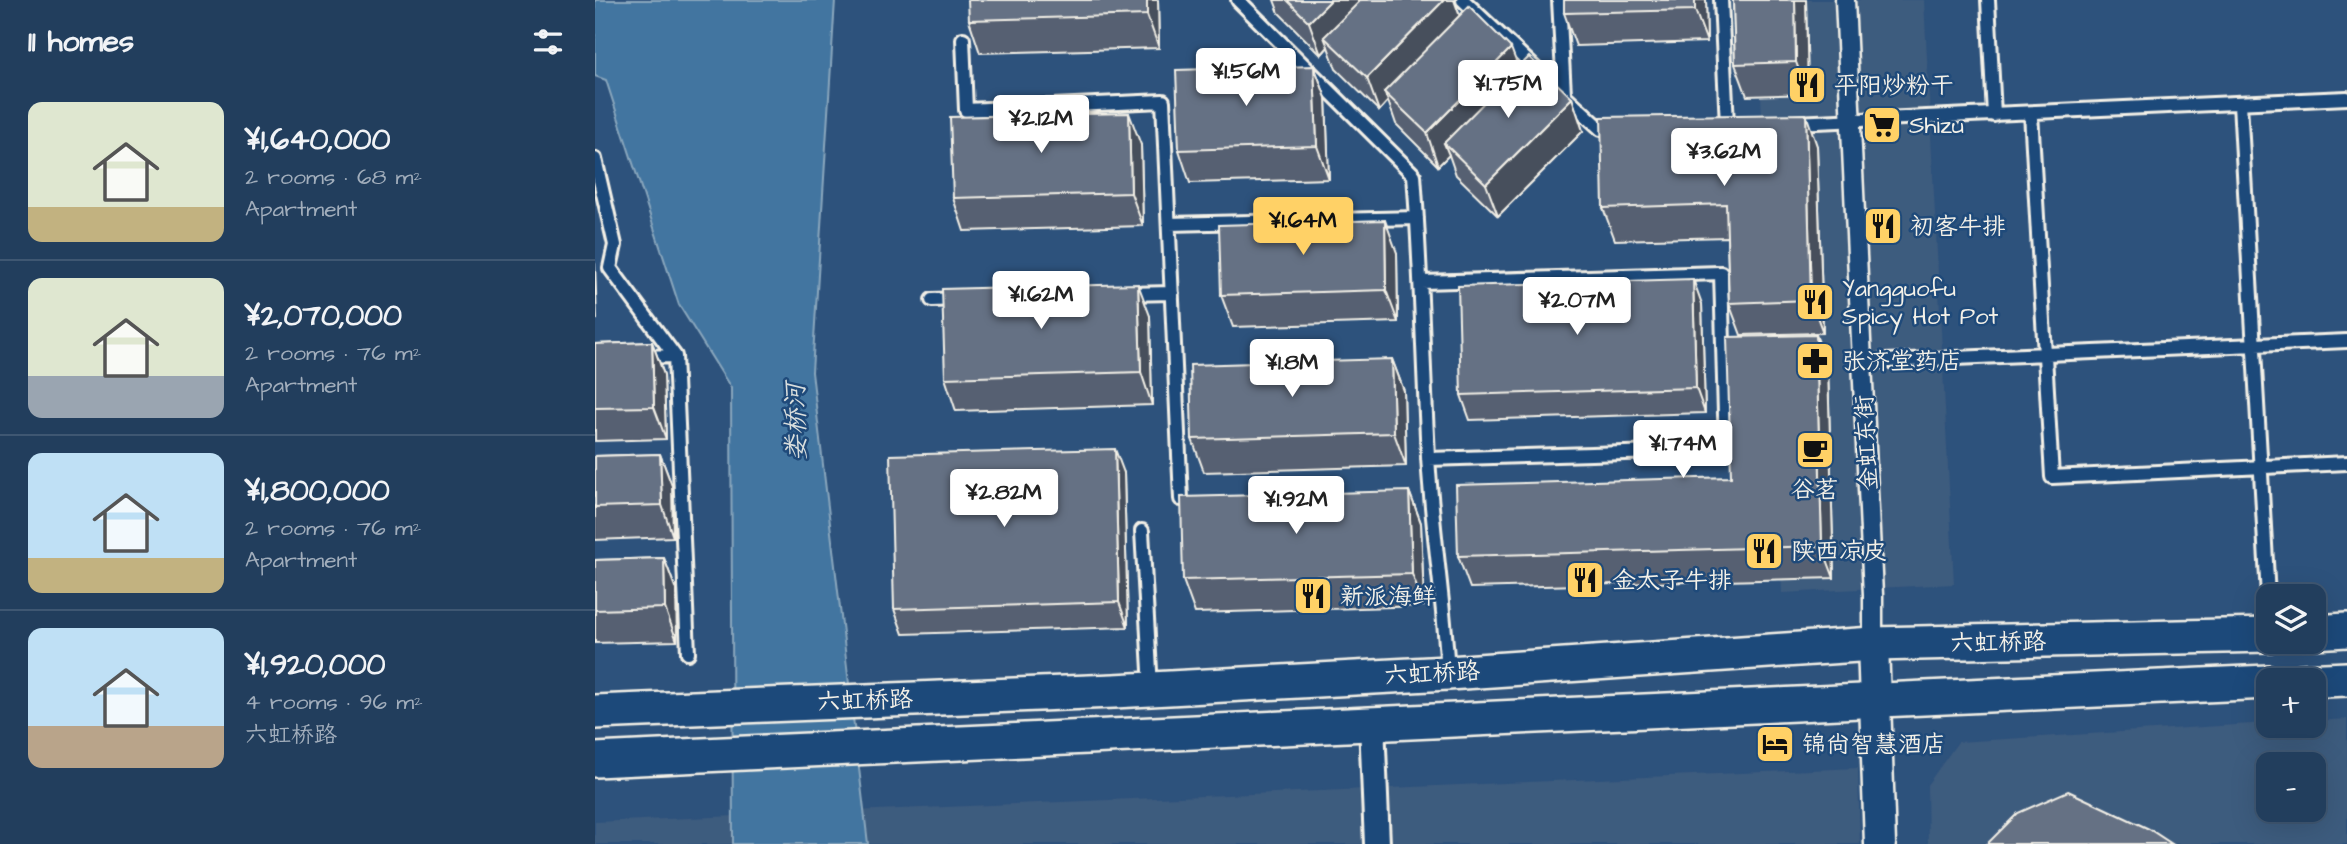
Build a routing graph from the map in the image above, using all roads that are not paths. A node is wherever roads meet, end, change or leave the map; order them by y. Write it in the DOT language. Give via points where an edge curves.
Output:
graph roads {
  1 [pos="1238,0"];
  2 [pos="1463,0"];
  3 [pos="1559,0"];
  4 [pos="1721,0"];
  5 [pos="1845,0"];
  6 [pos="1989,0"];
  7 [pos="963,39"];
  8 [pos="1564,94"];
  9 [pos="2347,98"];
  10 [pos="2240,103"];
  11 [pos="2031,113"];
  12 [pos="1994,115"];
  13 [pos="1850,121"];
  14 [pos="1782,124"];
  15 [pos="1727,125"];
  16 [pos="1741,125"];
  17 [pos="1713,126"];
  18 [pos="1629,128"];
  19 [pos="595,159"];
  20 [pos="1417,218"];
  21 [pos="1169,224"];
  22 [pos="1422,282"];
  23 [pos="1172,293"];
  24 [pos="1119,295"];
  25 [pos="972,299"];
  26 [pos="932,300"];
  27 [pos="2347,341"];
  28 [pos="2253,345"];
  29 [pos="2044,354"];
  30 [pos="675,356"];
  31 [pos="622,357"];
  32 [pos="1862,362"];
  33 [pos="1428,459"];
  34 [pos="2347,463"];
  35 [pos="2261,467"];
  36 [pos="1181,499"];
  37 [pos="1142,531"];
  38 [pos="2267,584"];
  39 [pos="2347,630"];
  40 [pos="2326,631"];
  41 [pos="2256,635"];
  42 [pos="1873,644"];
  43 [pos="688,653"];
  44 [pos="1448,673"];
  45 [pos="2347,679"];
  46 [pos="2326,680"];
  47 [pos="2256,683"];
  48 [pos="1151,688"];
  49 [pos="1874,699"];
  50 [pos="595,712"];
  51 [pos="1372,723"];
  52 [pos="595,761"];
  53 [pos="1377,844"];
  54 [pos="1880,844"];
  1 -- 20 [label="lane" via="1414,175"];
  2 -- 8 [label="lane"];
  3 -- 8 [label="lane"];
  4 -- 15 [label="lane"];
  5 -- 13 [label="street, 金虹东街"];
  6 -- 12 [label="lane"];
  7 -- 21 [label="lane" via="966,110 1163,101"];
  8 -- 18 [label="lane" via="1601,129"];
  9 -- 10 [label="lane"];
  10 -- 11 [label="lane"];
  10 -- 28 [label="lane"];
  11 -- 12 [label="lane"];
  11 -- 29 [label="lane"];
  12 -- 13 [label="lane"];
  13 -- 14 [label="lane"];
  13 -- 32 [label="street, 金虹东街"];
  15 -- 16 [label="lane"];
  15 -- 17 [label="lane"];
  19 -- 30 [label="lane" via="615,244 610,268"];
  20 -- 21 [label="lane"];
  20 -- 22 [label="lane"];
  21 -- 23 [label="lane"];
  22 -- 33 [label="lane"];
  22 -- 33 [label="lane" via="1721,274 1726,450"];
  23 -- 24 [label="lane"];
  23 -- 36 [label="lane"];
  25 -- 26 [label="lane"];
  27 -- 28 [label="lane"];
  28 -- 29 [label="lane"];
  28 -- 35 [label="lane"];
  29 -- 32 [label="lane"];
  29 -- 35 [label="lane" via="2052,477"];
  30 -- 31 [label="lane"];
  30 -- 43 [label="lane" via="678,574"];
  32 -- 42 [label="street, 金虹东街"];
  33 -- 44 [label="lane"];
  34 -- 35 [label="lane"];
  35 -- 38 [label="lane"];
  37 -- 48 [label="lane"];
  39 -- 40 [label="main road"];
  41 -- 42 [label="main road, 六虹桥路"];
  42 -- 44 [label="main road, 六虹桥路"];
  42 -- 49 [label="street, 金虹东街"];
  44 -- 48 [label="main road, 六虹桥路"];
  45 -- 46 [label="main road"];
  47 -- 49 [label="main road, 六虹桥路"];
  48 -- 50 [label="main road, 六虹桥路"];
  49 -- 51 [label="main road, 六虹桥路"];
  49 -- 54 [label="street, 金虹东街"];
  51 -- 52 [label="main road, 六虹桥路"];
  51 -- 53 [label="street"];
}
